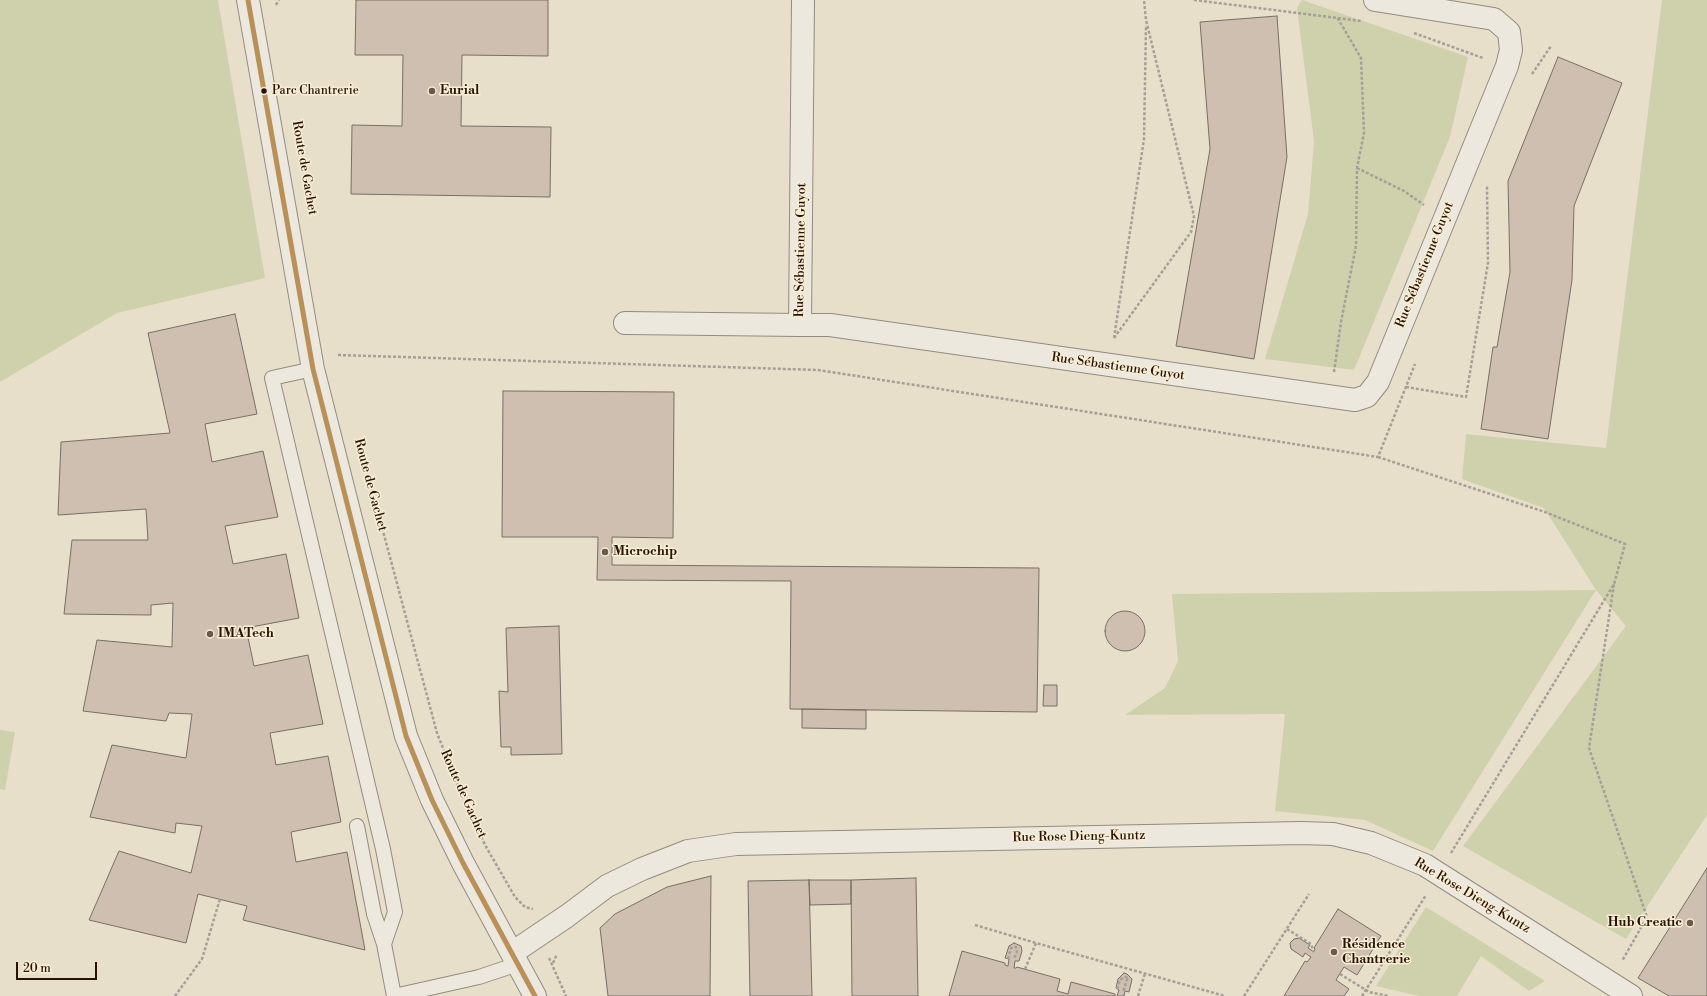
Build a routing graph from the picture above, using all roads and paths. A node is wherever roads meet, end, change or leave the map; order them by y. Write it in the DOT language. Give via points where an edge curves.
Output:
graph roads {
  1 [pos="248,0"];
  2 [pos="279,0"];
  3 [pos="803,0"];
  4 [pos="1144,0"];
  5 [pos="1194,0"];
  6 [pos="1375,0"];
  7 [pos="277,13"];
  8 [pos="1337,17"];
  9 [pos="1146,20"];
  10 [pos="1367,22"];
  11 [pos="1411,32"];
  12 [pos="1551,46"];
  13 [pos="1507,66"];
  14 [pos="1532,73"];
  15 [pos="1529,80"];
  16 [pos="1357,168"];
  17 [pos="1486,180"];
  18 [pos="1444,219"];
  19 [pos="625,323"];
  20 [pos="800,325"];
  21 [pos="1114,338"];
  22 [pos="338,362"];
  23 [pos="1111,366"];
  24 [pos="313,369"];
  25 [pos="1378,382"];
  26 [pos="1406,387"];
  27 [pos="1331,396"];
  28 [pos="1378,457"];
  29 [pos="368,474"];
  30 [pos="1614,584"];
  31 [pos="357,826"];
  32 [pos="1450,854"];
  33 [pos="1428,892"];
  34 [pos="1310,894"];
  35 [pos="220,899"];
  36 [pos="536,910"];
  37 [pos="975,925"];
  38 [pos="1287,929"];
  39 [pos="1036,943"];
  40 [pos="384,944"];
  41 [pos="558,951"];
  42 [pos="1314,952"];
  43 [pos="515,958"];
  44 [pos="1008,959"];
  45 [pos="1014,959"];
  46 [pos="1623,960"];
  47 [pos="1025,969"];
  48 [pos="1145,973"];
  49 [pos="1340,974"];
  50 [pos="1117,989"];
  51 [pos="1365,990"];
  52 [pos="1123,992"];
  53 [pos="175,996"];
  54 [pos="394,996"];
  55 [pos="535,996"];
  56 [pos="566,996"];
  57 [pos="1138,996"];
  58 [pos="1225,996"];
  59 [pos="1244,996"];
  60 [pos="1362,996"];
  61 [pos="1388,996"];
  62 [pos="1630,996"];
  1 -- 24 [label="street, Route de Gachet"];
  2 -- 7 [label="path" via="276,5"];
  3 -- 20 [label="street, Rue Sébastienne Guyot"];
  4 -- 9 [label="path"];
  5 -- 8 [label="path"];
  6 -- 13 [label="street, Rue Sébastienne Guyot" via="1494,19 1509,32 1511,50"];
  8 -- 10 [label="path"];
  8 -- 16 [label="path" via="1362,58 1364,133"];
  9 -- 21 [label="path" via="1144,139"];
  9 -- 21 [label="path" via="1194,216 1191,232"];
  11 -- 13 [label="path"];
  12 -- 14 [label="path"];
  13 -- 14 [label="path"];
  13 -- 18 [label="street, Rue Sébastienne Guyot"];
  14 -- 15 [label="path"];
  16 -- 18 [label="path" via="1404,191"];
  16 -- 27 [label="path" via="1356,246 1341,322"];
  17 -- 26 [label="path" via="1488,263 1466,397"];
  18 -- 25 [label="street, Rue Sébastienne Guyot"];
  19 -- 20 [label="street"];
  20 -- 23 [label="street, Rue Sébastienne Guyot" via="830,325"];
  21 -- 23 [label="path"];
  22 -- 28 [label="path" via="338,354 818,370"];
  23 -- 27 [label="street, Rue Sébastienne Guyot"];
  24 -- 40 [label="lane" via="272,378 383,849 395,912"];
  24 -- 43 [label="street, Route de Gachet" via="406,736 463,863"];
  25 -- 26 [label="path"];
  25 -- 27 [label="street, Rue Sébastienne Guyot" via="1367,396 1355,400"];
  26 -- 28 [label="path"];
  28 -- 30 [label="path" via="1545,512 1625,544"];
  29 -- 36 [label="path, Route de Gachet" via="437,733 486,846 515,897 525,907"];
  30 -- 32 [label="path"];
  30 -- 46 [label="path" via="1589,748 1646,917"];
  31 -- 40 [label="lane" via="374,914"];
  33 -- 51 [label="path"];
  34 -- 38 [label="path"];
  35 -- 53 [label="path" via="202,959"];
  37 -- 39 [label="path"];
  38 -- 42 [label="path" via="1311,944"];
  38 -- 59 [label="path"];
  39 -- 47 [label="path"];
  39 -- 48 [label="path"];
  40 -- 54 [label="lane"];
  41 -- 56 [label="path" via="553,963"];
  43 -- 54 [label="lane" via="479,977"];
  43 -- 55 [label="street, Route de Gachet"];
  43 -- 62 [label="street, Rue Rose Dieng-Kuntz" via="607,886 642,869 702,849 736,844 1309,833 1333,834 1371,843 1425,865"];
  44 -- 45 [label="path" via="1011,948 1016,947"];
  48 -- 57 [label="path"];
  48 -- 58 [label="path"];
  49 -- 51 [label="path"];
  50 -- 52 [label="path" via="1120,980 1128,977"];
  51 -- 60 [label="path"];
  51 -- 61 [label="path"];
}
